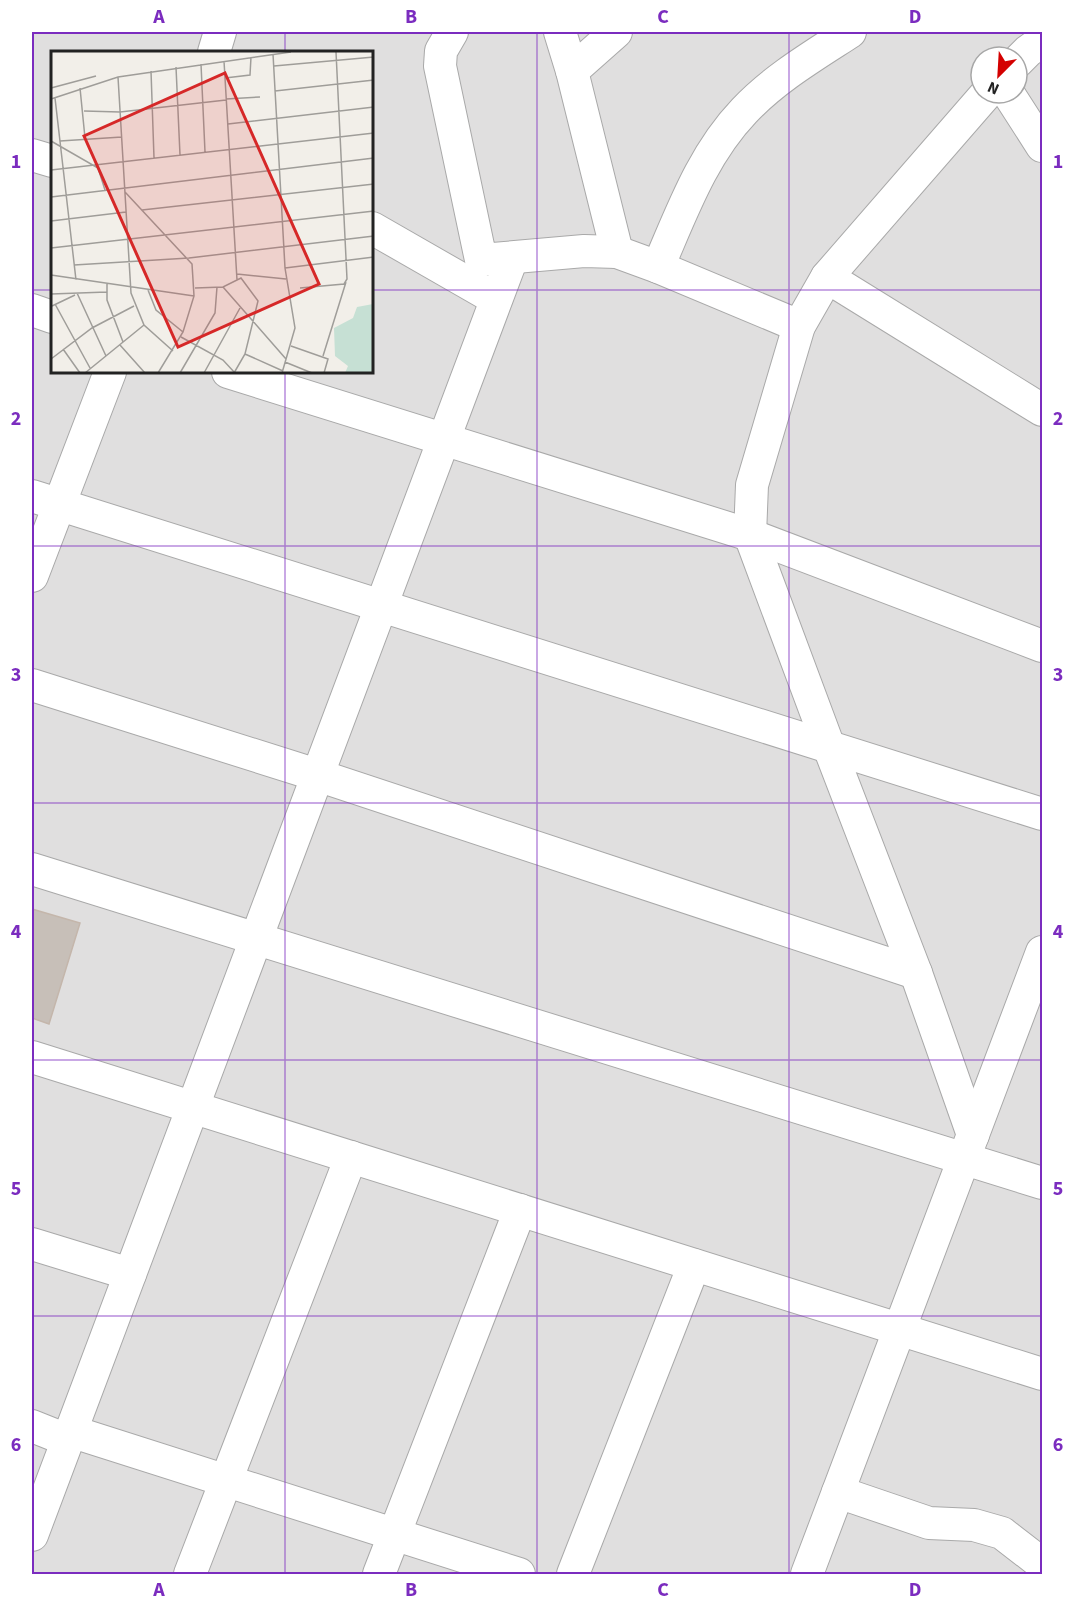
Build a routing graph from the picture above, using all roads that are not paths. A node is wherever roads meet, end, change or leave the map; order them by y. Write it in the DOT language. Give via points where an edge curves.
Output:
graph roads {
  1 [pos="220,32"];
  2 [pos="452,32"];
  3 [pos="560,32"];
  4 [pos="616,32"];
  5 [pos="850,32"];
  6 [pos="214,51"];
  7 [pos="572,71"];
  8 [pos="977,105"];
  9 [pos="1016,105"];
  10 [pos="1042,146"];
  11 [pos="32,154"];
  12 [pos="51,161"];
  13 [pos="374,229"];
  14 [pos="617,252"];
  15 [pos="512,258"];
  16 [pos="658,267"];
  17 [pos="827,277"];
  18 [pos="496,299"];
  19 [pos="32,310"];
  20 [pos="51,317"];
  21 [pos="799,326"];
  22 [pos="109,374"];
  23 [pos="234,374"];
  24 [pos="1042,410"];
  25 [pos="444,440"];
  26 [pos="45,500"];
  27 [pos="750,535"];
  28 [pos="32,576"];
  29 [pos="381,606"];
  30 [pos="1042,646"];
  31 [pos="32,685"];
  32 [pos="829,747"];
  33 [pos="317,775"];
  34 [pos="1042,814"];
  35 [pos="32,869"];
  36 [pos="255,939"];
  37 [pos="1042,952"];
  38 [pos="916,973"];
  39 [pos="1033,1005"];
  40 [pos="32,1057"];
  41 [pos="192,1108"];
  42 [pos="968,1147"];
  43 [pos="351,1157"];
  44 [pos="1042,1183"];
  45 [pos="520,1210"];
  46 [pos="32,1244"];
  47 [pos="694,1265"];
  48 [pos="130,1274"];
  49 [pos="900,1329"];
  50 [pos="1042,1374"];
  51 [pos="32,1426"];
  52 [pos="69,1435"];
  53 [pos="226,1480"];
  54 [pos="838,1492"];
  55 [pos="32,1534"];
  56 [pos="394,1535"];
  57 [pos="1042,1564"];
  58 [pos="190,1575"];
  59 [pos="379,1575"];
  60 [pos="519,1575"];
  61 [pos="573,1575"];
  62 [pos="807,1575"];
  1 -- 6 [label="street"];
  2 -- 15 [label="street" via="441,51 440,66 481,260"];
  3 -- 7 [label="street"];
  4 -- 7 [label="street"];
  5 -- 16 [label="street" via="790,71 744,110 724,134 695,183"];
  7 -- 14 [label="street"];
  8 -- 17 [label="street"];
  9 -- 10 [label="street"];
  11 -- 12 [label="street"];
  13 -- 18 [label="street"];
  14 -- 15 [label="street"];
  14 -- 16 [label="street"];
  15 -- 18 [label="street"];
  16 -- 21 [label="street"];
  17 -- 21 [label="street"];
  17 -- 24 [label="street"];
  18 -- 25 [label="street"];
  19 -- 20 [label="street"];
  21 -- 27 [label="street" via="752,485"];
  22 -- 26 [label="street"];
  23 -- 25 [label="street"];
  25 -- 27 [label="street"];
  25 -- 29 [label="street"];
  26 -- 28 [label="street"];
  26 -- 29 [label="street"];
  27 -- 30 [label="street"];
  27 -- 32 [label="street"];
  29 -- 32 [label="street"];
  29 -- 33 [label="street"];
  31 -- 33 [label="street"];
  32 -- 34 [label="street"];
  32 -- 38 [label="street"];
  33 -- 36 [label="street"];
  33 -- 38 [label="street"];
  35 -- 36 [label="street"];
  36 -- 41 [label="street"];
  36 -- 42 [label="street"];
  37 -- 39 [label="street"];
  38 -- 42 [label="street"];
  39 -- 42 [label="street"];
  40 -- 41 [label="street"];
  41 -- 43 [label="street"];
  41 -- 48 [label="street"];
  42 -- 44 [label="street"];
  42 -- 49 [label="street"];
  43 -- 45 [label="street"];
  43 -- 53 [label="street"];
  45 -- 47 [label="street"];
  45 -- 56 [label="street"];
  46 -- 48 [label="street"];
  47 -- 49 [label="street"];
  47 -- 61 [label="street"];
  48 -- 52 [label="street"];
  49 -- 50 [label="street"];
  49 -- 54 [label="street"];
  51 -- 52 [label="street"];
  52 -- 53 [label="street"];
  52 -- 55 [label="street"];
  53 -- 56 [label="street"];
  53 -- 58 [label="street"];
  54 -- 57 [label="street" via="930,1523 974,1525 1002,1533"];
  54 -- 62 [label="street"];
  56 -- 59 [label="street"];
  56 -- 60 [label="street"];
}
